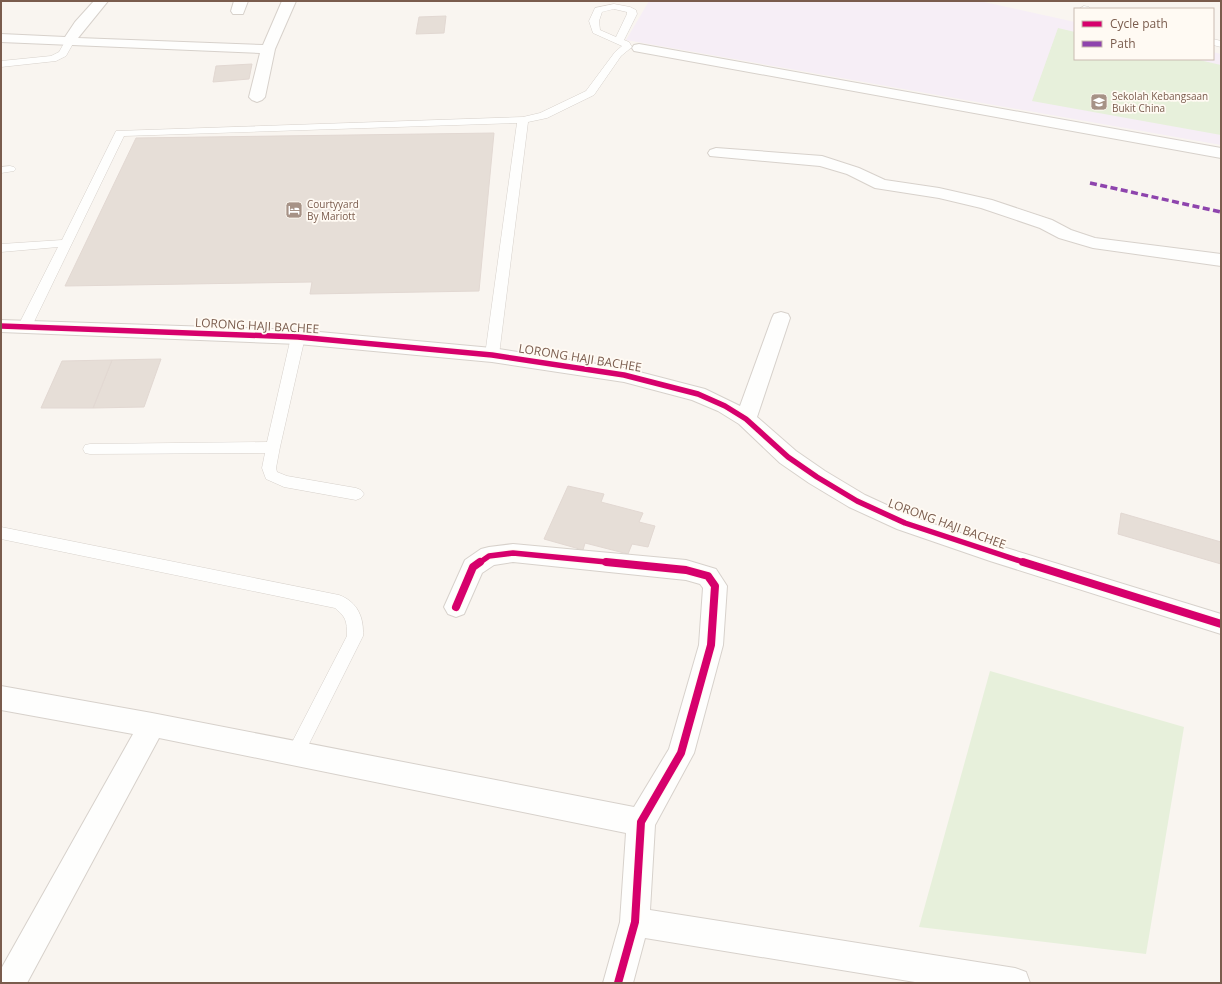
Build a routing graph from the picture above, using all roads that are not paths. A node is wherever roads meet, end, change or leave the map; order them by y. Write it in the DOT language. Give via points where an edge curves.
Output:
graph roads {
  1 [pos="101,1"];
  2 [pos="289,1"];
  3 [pos="1,38"];
  4 [pos="70,40"];
  5 [pos="619,40"];
  6 [pos="268,48"];
  7 [pos="639,48"];
  8 [pos="1,64"];
  9 [pos="257,97"];
  10 [pos="523,120"];
  11 [pos="716,153"];
  12 [pos="1221,153"];
  13 [pos="65,243"];
  14 [pos="1,248"];
  15 [pos="1221,260"];
  16 [pos="781,318"];
  17 [pos="1,326"];
  18 [pos="25,326"];
  19 [pos="298,337"];
  20 [pos="492,355"];
  21 [pos="746,418"];
  22 [pos="273,447"];
  23 [pos="90,449"];
  24 [pos="356,494"];
  25 [pos="1,534"];
  26 [pos="456,607"];
  27 [pos="1221,624"];
  28 [pos="1,698"];
  29 [pos="152,725"];
  30 [pos="295,754"];
  31 [pos="641,822"];
  32 [pos="635,922"];
  33 [pos="10,983"];
  34 [pos="618,983"];
  35 [pos="1015,983"];
  1 -- 4 [label="street"];
  2 -- 6 [label="street"];
  3 -- 4 [label="street"];
  4 -- 6 [label="street"];
  4 -- 8 [label="lane" via="63,54 53,60"];
  5 -- 10 [label="lane" via="627,47 618,54 590,94 543,116"];
  6 -- 9 [label="street"];
  7 -- 12 [label="street"];
  10 -- 13 [label="lane" via="120,133"];
  10 -- 20 [label="lane"];
  11 -- 15 [label="street" via="822,161 881,184 939,193 986,204 1093,243"];
  13 -- 14 [label="lane"];
  13 -- 18 [label="lane"];
  16 -- 21 [label="street"];
  17 -- 18 [label="street, LORONG HAJI BACHEE"];
  18 -- 19 [label="street, LORONG HAJI BACHEE"];
  19 -- 20 [label="street, LORONG HAJI BACHEE"];
  19 -- 22 [label="lane"];
  20 -- 21 [label="street, LORONG HAJI BACHEE" via="624,375 698,394"];
  21 -- 27 [label="street, LORONG HAJI BACHEE" via="788,456 817,477 857,501 905,523"];
  22 -- 23 [label="lane"];
  22 -- 24 [label="lane" via="269,468 271,475 284,482"];
  25 -- 30 [label="lane" via="339,602 352,612 356,623 355,636"];
  26 -- 31 [label="street" via="472,568 489,556 521,554 686,570 708,576 715,586 711,645 681,752"];
  28 -- 29 [label="street"];
  29 -- 30 [label="street"];
  29 -- 33 [label="street"];
  30 -- 31 [label="street"];
  31 -- 32 [label="street"];
  32 -- 34 [label="street"];
  32 -- 35 [label="street"];
}
